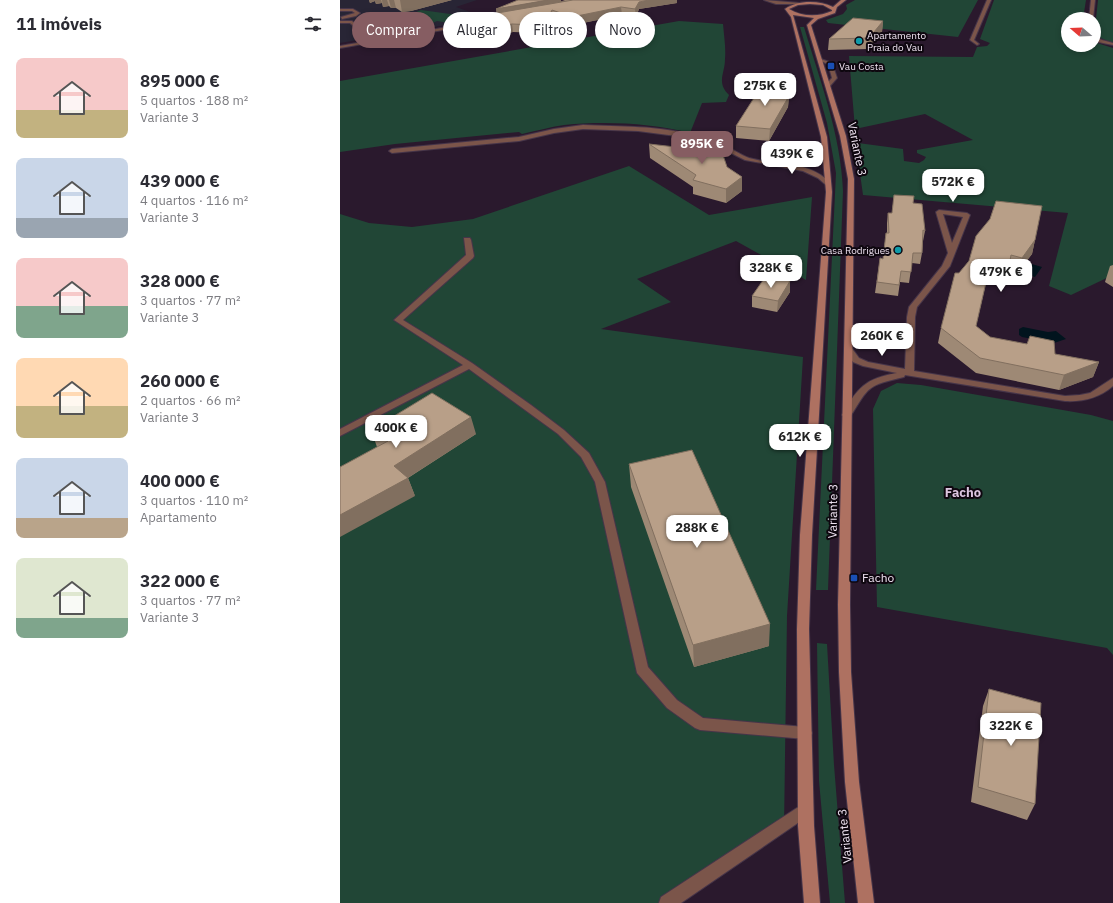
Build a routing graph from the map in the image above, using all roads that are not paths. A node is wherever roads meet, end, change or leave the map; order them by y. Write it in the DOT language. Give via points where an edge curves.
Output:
graph roads {
  1 [pos="765,0"];
  2 [pos="823,0"];
  3 [pos="844,0"];
  4 [pos="989,0"];
  5 [pos="1093,0"];
  6 [pos="802,4"];
  7 [pos="340,10"];
  8 [pos="788,11"];
  9 [pos="830,12"];
  10 [pos="1091,12"];
  11 [pos="340,18"];
  12 [pos="347,18"];
  13 [pos="340,22"];
  14 [pos="351,22"];
  15 [pos="1101,41"];
  16 [pos="977,44"];
  17 [pos="1113,44"];
  18 [pos="352,45"];
  19 [pos="340,47"];
  20 [pos="825,150"];
  21 [pos="392,151"];
  22 [pos="759,161"];
  23 [pos="828,184"];
  24 [pos="467,240"];
  25 [pos="950,252"];
  26 [pos="848,349"];
  27 [pos="469,366"];
  28 [pos="909,373"];
  29 [pos="1113,381"];
  30 [pos="847,415"];
  31 [pos="340,432"];
  32 [pos="805,733"];
  33 [pos="806,809"];
  34 [pos="667,903"];
  35 [pos="812,903"];
  36 [pos="866,903"];
  1 -- 6 [label="street"];
  1 -- 8 [label="street"];
  2 -- 6 [label="main road"];
  3 -- 9 [label="main road"];
  4 -- 16 [label="street" via="972,40"];
  5 -- 10 [label="street"];
  6 -- 8 [label="main road" via="790,6"];
  6 -- 9 [label="main road" via="824,4"];
  7 -- 12 [label="street" via="358,12"];
  8 -- 9 [label="main road" via="807,16"];
  8 -- 20 [label="main road, Variante 3" via="796,29 824,137"];
  9 -- 26 [label="main road, Variante 3" via="810,21 809,25 843,136 851,179"];
  11 -- 12 [label="street"];
  12 -- 14 [label="street"];
  13 -- 14 [label="street"];
  15 -- 17 [label="street"];
  18 -- 19 [label="street"];
  20 -- 22 [label="street" via="804,161"];
  20 -- 23 [label="main road, Variante 3"];
  21 -- 22 [label="street" via="518,139 575,128 622,128 693,137"];
  22 -- 23 [label="street" via="805,169"];
  23 -- 32 [label="main road, Variante 3" via="806,535 803,629"];
  24 -- 27 [label="street" via="470,256 398,320"];
  25 -- 25 [label="street" via="967,215 939,212 938,213"];
  25 -- 28 [label="street" via="946,266 913,307"];
  26 -- 28 [label="street" via="856,360 866,364"];
  26 -- 30 [label="main road, Variante 3"];
  27 -- 31 [label="street"];
  27 -- 32 [label="street" via="561,432 585,455 600,482 642,669 672,704 700,724"];
  28 -- 29 [label="street" via="1078,400 1093,396"];
  28 -- 30 [label="street" via="867,385 858,394"];
  30 -- 36 [label="main road, Variante 3" via="844,672 852,782"];
  32 -- 33 [label="main road, Variante 3"];
  33 -- 34 [label="street"];
  33 -- 35 [label="main road, Variante 3"];
}
